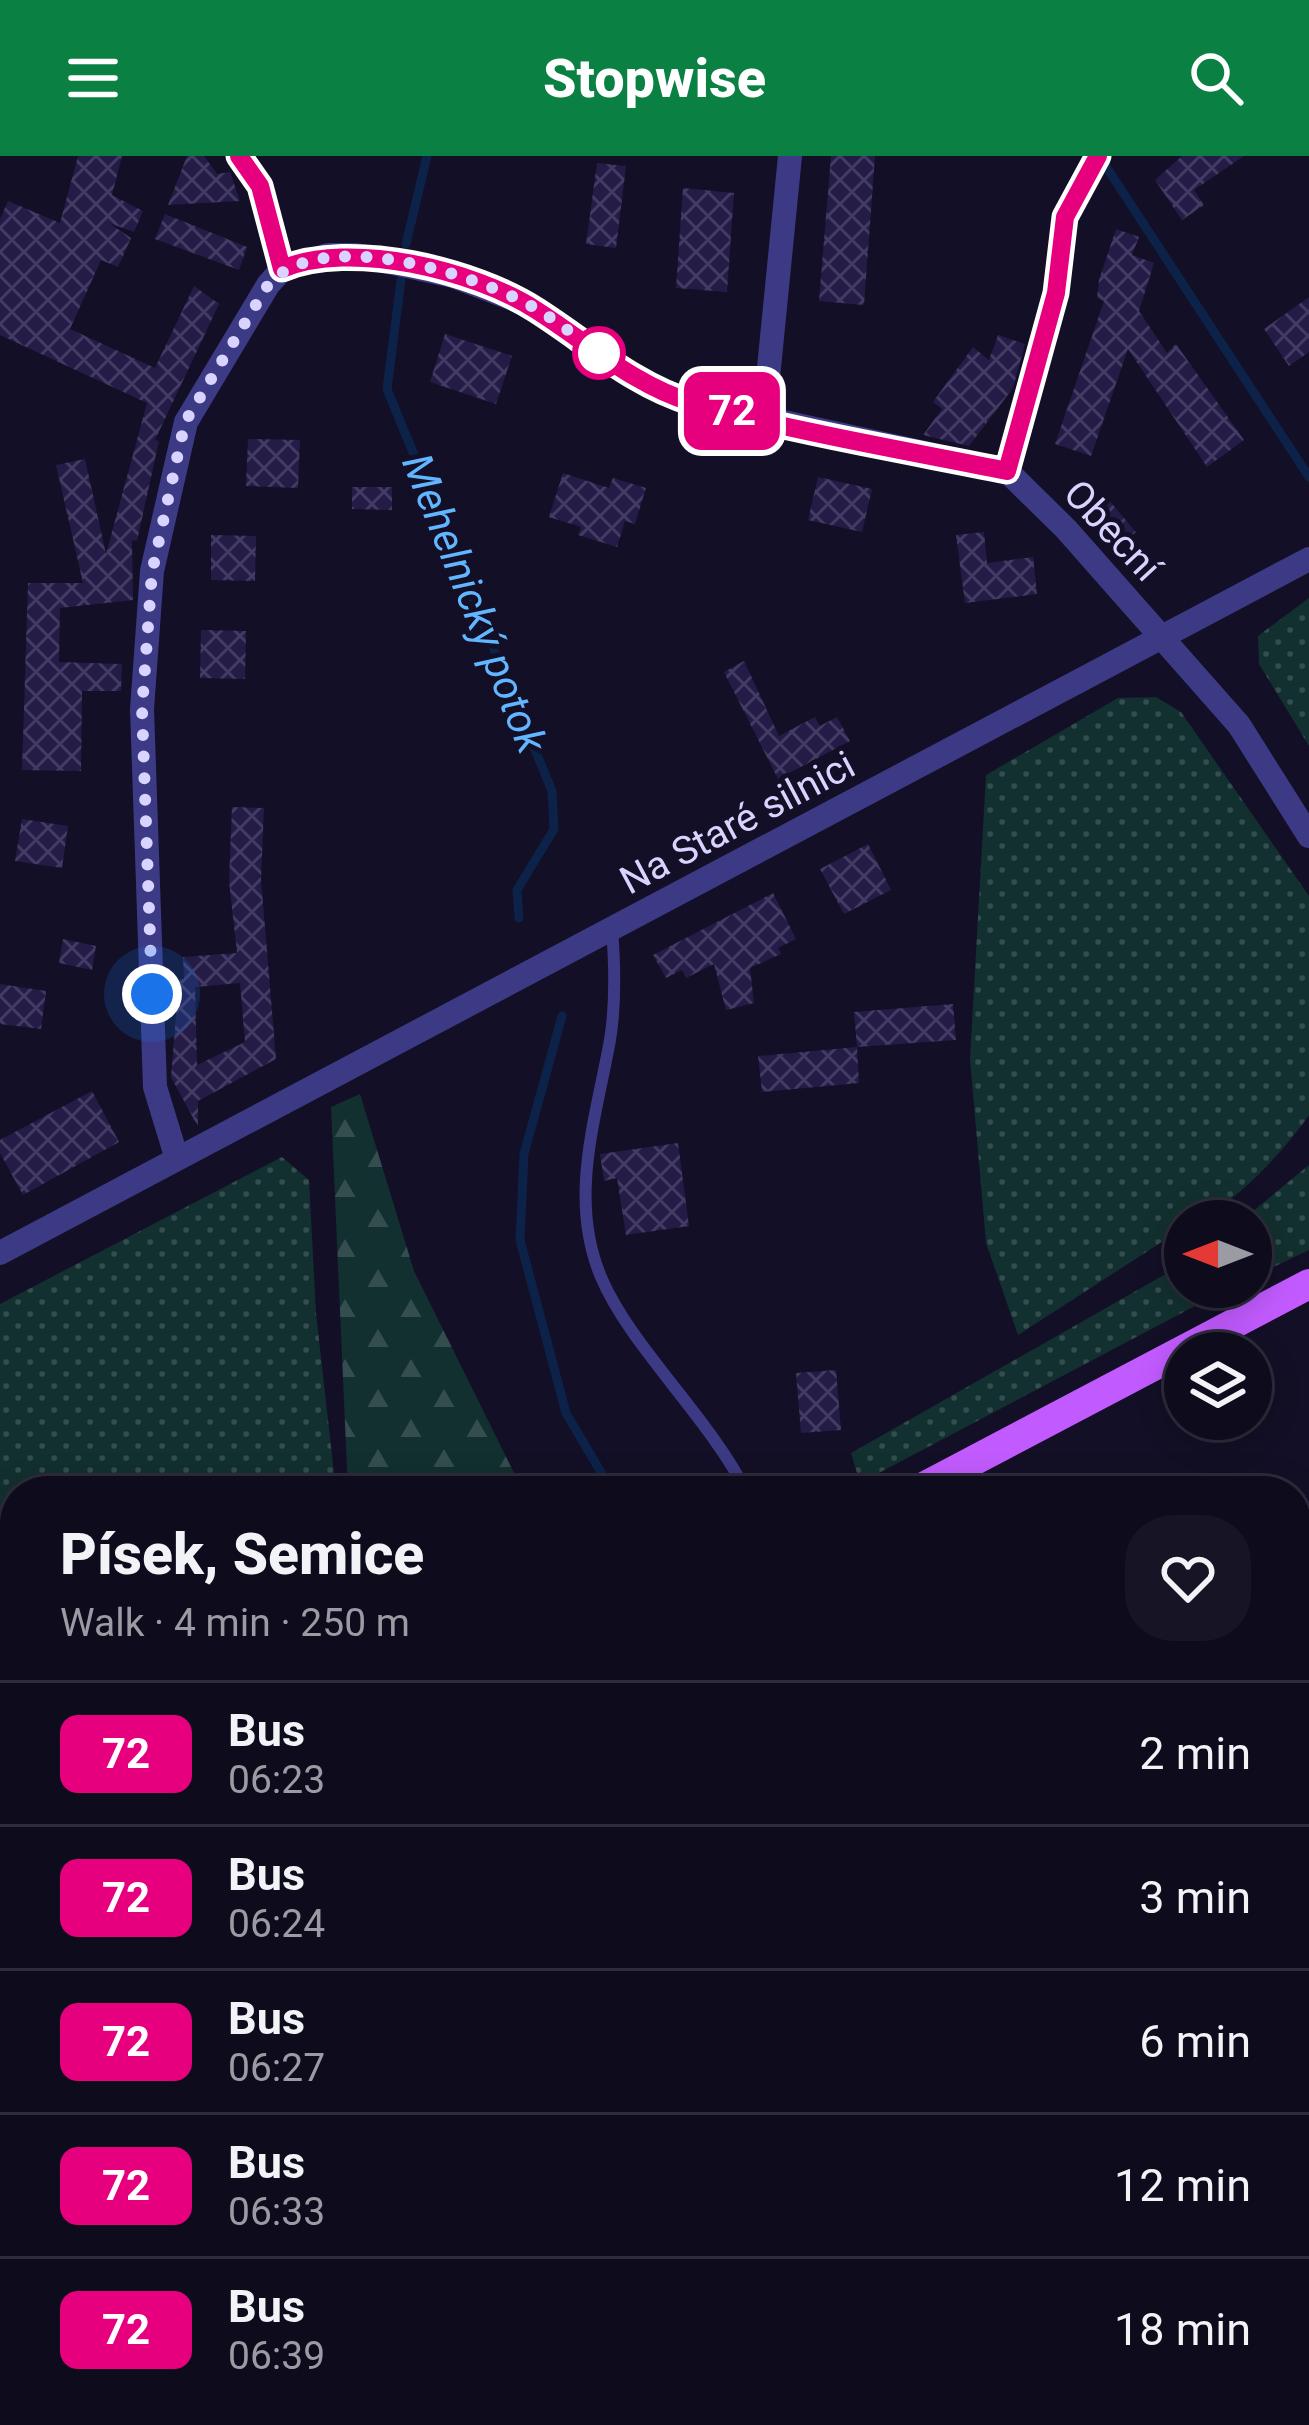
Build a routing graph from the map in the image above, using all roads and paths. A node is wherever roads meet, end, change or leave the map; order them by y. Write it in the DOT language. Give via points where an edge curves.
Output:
graph roads {
  1 [pos="239,156"];
  2 [pos="790,156"];
  3 [pos="1098,156"];
  4 [pos="282,269"];
  5 [pos="764,418"];
  6 [pos="1007,471"];
  7 [pos="1309,559"];
  8 [pos="1164,638"];
  9 [pos="1309,836"];
  10 [pos="612,928"];
  11 [pos="176,1156"];
  12 [pos="0,1253"];
  13 [pos="1309,1284"];
  14 [pos="737,1476"];
  15 [pos="944,1476"];
  1 -- 4 [label="street" via="260,186"];
  2 -- 5 [label="street"];
  3 -- 6 [label="street, Obecní" via="1065,217 1056,293"];
  4 -- 5 [label="street, Obecní" via="356,255 453,275 531,306 639,381"];
  4 -- 11 [label="street" via="185,422 152,572 142,709 155,1088"];
  5 -- 6 [label="street, Obecní"];
  6 -- 8 [label="street, Obecní"];
  7 -- 8 [label="street, Na Staré silnici"];
  8 -- 9 [label="street, Obecní" via="1239,725"];
  8 -- 10 [label="street, Na Staré silnici"];
  10 -- 11 [label="street"];
  10 -- 14 [label="lane, Na Staré silnici" via="610,1035 585,1176 596,1263"];
  11 -- 12 [label="street"];
  13 -- 15 [label="main road"];
}
